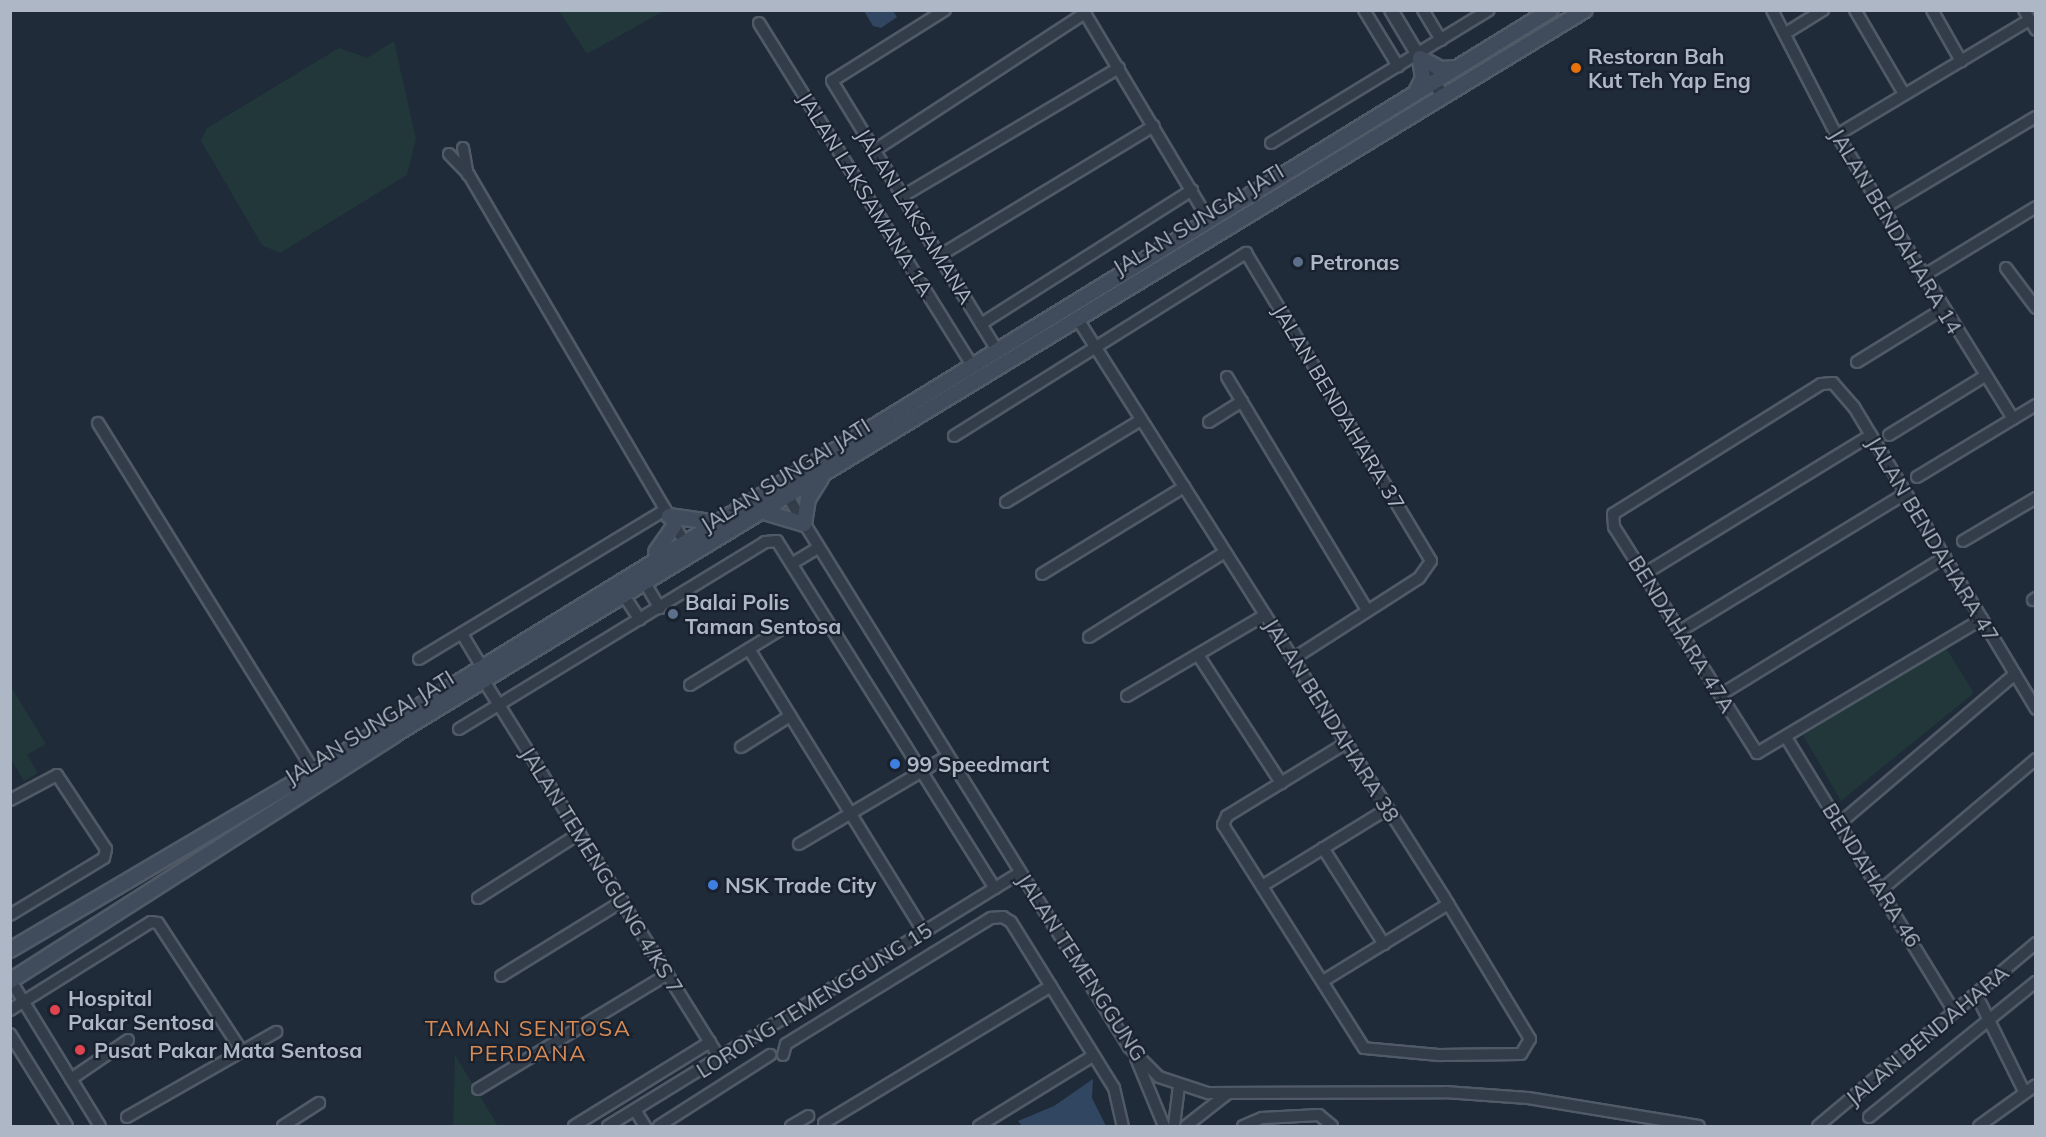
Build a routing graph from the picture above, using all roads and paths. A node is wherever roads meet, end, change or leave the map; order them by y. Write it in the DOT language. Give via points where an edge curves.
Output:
graph roads {
  1 [pos="945,10"];
  2 [pos="1364,10"];
  3 [pos="1390,10"];
  4 [pos="1423,10"];
  5 [pos="1490,10"];
  6 [pos="1585,10"];
  7 [pos="1772,10"];
  8 [pos="1823,10"];
  9 [pos="1855,10"];
  10 [pos="1932,10"];
  11 [pos="1084,12"];
  12 [pos="1542,13"];
  13 [pos="2026,15"];
  14 [pos="759,23"];
  15 [pos="2036,30"];
  16 [pos="1786,36"];
  17 [pos="1441,40"];
  18 [pos="1418,56"];
  19 [pos="1960,61"];
  20 [pos="1398,66"];
  21 [pos="1119,68"];
  22 [pos="1459,68"];
  23 [pos="1435,83"];
  24 [pos="1904,94"];
  25 [pos="1414,96"];
  26 [pos="1443,97"];
  27 [pos="2036,117"];
  28 [pos="1154,126"];
  29 [pos="1837,135"];
  30 [pos="1271,142"];
  31 [pos="463,148"];
  32 [pos="875,150"];
  33 [pos="449,154"];
  34 [pos="468,175"];
  35 [pos="1192,190"];
  36 [pos="903,196"];
  37 [pos="2036,207"];
  38 [pos="1882,209"];
  39 [pos="1210,222"];
  40 [pos="939,256"];
  41 [pos="2006,268"];
  42 [pos="1923,276"];
  43 [pos="2036,308"];
  44 [pos="1943,309"];
  45 [pos="1077,318"];
  46 [pos="981,324"];
  47 [pos="1095,347"];
  48 [pos="997,350"];
  49 [pos="1857,362"];
  50 [pos="972,365"];
  51 [pos="1985,376"];
  52 [pos="1227,377"];
  53 [pos="1242,401"];
  54 [pos="2036,405"];
  55 [pos="2013,419"];
  56 [pos="1141,420"];
  57 [pos="1209,422"];
  58 [pos="98,423"];
  59 [pos="1871,435"];
  60 [pos="1889,435"];
  61 [pos="954,436"];
  62 [pos="822,476"];
  63 [pos="1917,477"];
  64 [pos="778,482"];
  65 [pos="1184,487"];
  66 [pos="1906,493"];
  67 [pos="788,497"];
  68 [pos="2036,498"];
  69 [pos="1006,501"];
  70 [pos="764,512"];
  71 [pos="1613,514"];
  72 [pos="670,517"];
  73 [pos="713,522"];
  74 [pos="804,524"];
  75 [pos="683,540"];
  76 [pos="1963,541"];
  77 [pos="818,548"];
  78 [pos="1225,552"];
  79 [pos="693,556"];
  80 [pos="1945,557"];
  81 [pos="797,560"];
  82 [pos="637,570"];
  83 [pos="1042,574"];
  84 [pos="1644,574"];
  85 [pos="646,585"];
  86 [pos="626,597"];
  87 [pos="660,608"];
  88 [pos="1367,610"];
  89 [pos="1265,615"];
  90 [pos="1982,619"];
  91 [pos="640,620"];
  92 [pos="783,627"];
  93 [pos="1680,631"];
  94 [pos="462,634"];
  95 [pos="1089,637"];
  96 [pos="748,649"];
  97 [pos="1198,655"];
  98 [pos="419,659"];
  99 [pos="1293,659"];
  100 [pos="483,674"];
  101 [pos="2015,674"];
  102 [pos="690,685"];
  103 [pos="1720,695"];
  104 [pos="1127,696"];
  105 [pos="499,706"];
  106 [pos="2036,709"];
  107 [pos="790,716"];
  108 [pos="459,729"];
  109 [pos="1787,739"];
  110 [pos="1346,743"];
  111 [pos="741,747"];
  112 [pos="948,756"];
  113 [pos="2036,759"];
  114 [pos="314,771"];
  115 [pos="922,771"];
  116 [pos="1281,783"];
  117 [pos="10,800"];
  118 [pos="1388,809"];
  119 [pos="850,814"];
  120 [pos="1840,823"];
  121 [pos="580,833"];
  122 [pos="799,844"];
  123 [pos="1323,848"];
  124 [pos="1019,873"];
  125 [pos="1262,886"];
  126 [pos="994,888"];
  127 [pos="1881,890"];
  128 [pos="478,898"];
  129 [pos="623,901"];
  130 [pos="1448,904"];
  131 [pos="10,915"];
  132 [pos="924,932"];
  133 [pos="2036,943"];
  134 [pos="1384,944"];
  135 [pos="10,950"];
  136 [pos="668,974"];
  137 [pos="501,976"];
  138 [pos="11,981"];
  139 [pos="1323,981"];
  140 [pos="2036,982"];
  141 [pos="1051,986"];
  142 [pos="1976,994"];
  143 [pos="24,1002"];
  144 [pos="10,1010"];
  145 [pos="1954,1012"];
  146 [pos="1987,1023"];
  147 [pos="276,1032"];
  148 [pos="10,1034"];
  149 [pos="128,1040"];
  150 [pos="710,1042"];
  151 [pos="241,1050"];
  152 [pos="1135,1054"];
  153 [pos="770,1055"];
  154 [pos="783,1055"];
  155 [pos="1094,1056"];
  156 [pos="720,1058"];
  157 [pos="71,1079"];
  158 [pos="2036,1085"];
  159 [pos="1179,1087"];
  160 [pos="478,1089"];
  161 [pos="1228,1094"];
  162 [pos="2025,1094"];
  163 [pos="319,1103"];
  164 [pos="635,1110"];
  165 [pos="808,1116"];
  166 [pos="1869,1116"];
  167 [pos="127,1117"];
  168 [pos="824,1123"];
  169 [pos="67,1126"];
  170 [pos="100,1126"];
  171 [pos="284,1126"];
  172 [pos="574,1126"];
  173 [pos="608,1126"];
  174 [pos="645,1126"];
  175 [pos="659,1126"];
  176 [pos="791,1126"];
  177 [pos="979,1126"];
  178 [pos="1124,1126"];
  179 [pos="1164,1126"];
  180 [pos="1174,1126"];
  181 [pos="1186,1126"];
  182 [pos="1243,1126"];
  183 [pos="1332,1126"];
  184 [pos="1699,1126"];
  185 [pos="1818,1126"];
  186 [pos="1979,1126"];
  1 -- 32 [label="street, JALAN LAKSAMANA" via="832,81"];
  2 -- 20 [label="street"];
  3 -- 18 [label="street"];
  4 -- 17 [label="street"];
  5 -- 17 [label="street"];
  6 -- 26 [label="main road, JALAN SUNGAI JATI"];
  7 -- 16 [label="street, JALAN BENDAHARA 14"];
  8 -- 16 [label="street"];
  9 -- 24 [label="street"];
  10 -- 19 [label="street"];
  11 -- 21 [label="street"];
  11 -- 32 [label="street"];
  12 -- 22 [label="main road, JALAN SUNGAI JATI"];
  13 -- 15 [label="street"];
  13 -- 19 [label="street"];
  14 -- 50 [label="street, JALAN LAKSAMANA 1A"];
  16 -- 29 [label="street, JALAN BENDAHARA 14"];
  17 -- 18 [label="street"];
  18 -- 20 [label="street"];
  18 -- 22 [label="main road" via="1441,69"];
  18 -- 23 [label="street"];
  18 -- 25 [label="main road" via="1423,78"];
  19 -- 24 [label="street"];
  20 -- 30 [label="street"];
  21 -- 28 [label="street"];
  21 -- 36 [label="street"];
  22 -- 23 [label="main road, JALAN SUNGAI JATI"];
  23 -- 25 [label="main road, JALAN SUNGAI JATI"];
  23 -- 26 [label="street"];
  24 -- 29 [label="street"];
  25 -- 39 [label="main road, JALAN SUNGAI JATI"];
  26 -- 45 [label="main road, JALAN SUNGAI JATI"];
  27 -- 38 [label="street"];
  28 -- 35 [label="street"];
  28 -- 40 [label="street"];
  29 -- 38 [label="street, JALAN BENDAHARA 14"];
  31 -- 34 [label="street"];
  32 -- 36 [label="street, JALAN LAKSAMANA"];
  33 -- 34 [label="street"];
  34 -- 72 [label="street"];
  35 -- 39 [label="street"];
  35 -- 46 [label="street"];
  36 -- 40 [label="street, JALAN LAKSAMANA"];
  37 -- 42 [label="street"];
  38 -- 42 [label="street, JALAN BENDAHARA 14"];
  39 -- 48 [label="main road, JALAN SUNGAI JATI"];
  40 -- 46 [label="street, JALAN LAKSAMANA"];
  41 -- 43 [label="street"];
  42 -- 44 [label="street, JALAN BENDAHARA 14"];
  44 -- 49 [label="street"];
  44 -- 51 [label="street, JALAN BENDAHARA 14"];
  45 -- 47 [label="street, JALAN BENDAHARA 38"];
  45 -- 62 [label="main road, JALAN SUNGAI JATI"];
  46 -- 48 [label="street, JALAN LAKSAMANA"];
  47 -- 56 [label="street, JALAN BENDAHARA 38"];
  47 -- 61 [label="street"];
  47 -- 88 [label="street, JALAN BENDAHARA 37" via="1246,253 1431,561 1429,571"];
  48 -- 50 [label="main road, JALAN SUNGAI JATI"];
  50 -- 64 [label="main road, JALAN SUNGAI JATI"];
  51 -- 55 [label="street, JALAN BENDAHARA 14"];
  51 -- 60 [label="street"];
  52 -- 53 [label="street"];
  53 -- 57 [label="street"];
  53 -- 88 [label="street"];
  54 -- 55 [label="street"];
  55 -- 63 [label="street"];
  56 -- 65 [label="street, JALAN BENDAHARA 38"];
  56 -- 69 [label="street"];
  58 -- 114 [label="street"];
  59 -- 66 [label="street, JALAN BENDAHARA 47"];
  59 -- 71 [label="street, JALAN BENDAHARA 47" via="1841,388 1821,384"];
  59 -- 84 [label="street"];
  62 -- 67 [label="main road, JALAN SUNGAI JATI"];
  62 -- 74 [label="main road" via="808,499"];
  64 -- 67 [label="street, JALAN TEMENGGUNG"];
  64 -- 73 [label="main road, JALAN SUNGAI JATI"];
  65 -- 78 [label="street, JALAN BENDAHARA 38"];
  65 -- 83 [label="street"];
  66 -- 80 [label="street, JALAN BENDAHARA 47"];
  66 -- 93 [label="street"];
  67 -- 70 [label="main road, JALAN SUNGAI JATI"];
  67 -- 74 [label="street, JALAN TEMENGGUNG"];
  68 -- 76 [label="street"];
  70 -- 74 [label="main road"];
  70 -- 79 [label="main road, JALAN SUNGAI JATI"];
  71 -- 84 [label="street, BENDAHARA 47A" via="1614,527"];
  72 -- 73 [label="main road"];
  72 -- 75 [label="street"];
  72 -- 82 [label="main road"];
  72 -- 94 [label="street"];
  73 -- 75 [label="main road, JALAN SUNGAI JATI"];
  74 -- 77 [label="street, JALAN TEMENGGUNG"];
  75 -- 79 [label="street"];
  75 -- 82 [label="main road, JALAN SUNGAI JATI"];
  77 -- 81 [label="street"];
  77 -- 112 [label="street, JALAN TEMENGGUNG"];
  78 -- 89 [label="street, JALAN BENDAHARA 38"];
  78 -- 95 [label="street"];
  79 -- 85 [label="main road, JALAN SUNGAI JATI"];
  80 -- 90 [label="street, JALAN BENDAHARA 47"];
  80 -- 103 [label="street"];
  81 -- 87 [label="street" via="777,542 765,542"];
  81 -- 115 [label="street"];
  82 -- 100 [label="main road, JALAN SUNGAI JATI"];
  84 -- 93 [label="street, BENDAHARA 47A"];
  85 -- 86 [label="main road, JALAN SUNGAI JATI"];
  85 -- 87 [label="street"];
  86 -- 91 [label="street"];
  86 -- 100 [label="main road, JALAN SUNGAI JATI"];
  87 -- 91 [label="street"];
  88 -- 99 [label="street"];
  89 -- 97 [label="street"];
  89 -- 99 [label="street, JALAN BENDAHARA 38"];
  90 -- 101 [label="street, JALAN BENDAHARA 47"];
  90 -- 109 [label="street"];
  91 -- 105 [label="street"];
  92 -- 96 [label="street"];
  93 -- 103 [label="street, BENDAHARA 47A"];
  94 -- 98 [label="street"];
  94 -- 100 [label="street, JALAN TEMENGGUNG 4/KS 7"];
  96 -- 102 [label="street"];
  96 -- 107 [label="street"];
  97 -- 104 [label="street"];
  97 -- 116 [label="street"];
  99 -- 110 [label="street, JALAN BENDAHARA 38"];
  100 -- 105 [label="street, JALAN TEMENGGUNG 4/KS 7"];
  100 -- 114 [label="main road, JALAN SUNGAI JATI"];
  100 -- 138 [label="main road, JALAN SUNGAI JATI"];
  101 -- 106 [label="street, JALAN BENDAHARA 47"];
  101 -- 120 [label="street"];
  103 -- 109 [label="street, BENDAHARA 47A" via="1757,753"];
  105 -- 108 [label="street"];
  105 -- 121 [label="street, JALAN TEMENGGUNG 4/KS 7"];
  107 -- 111 [label="street"];
  107 -- 119 [label="street"];
  109 -- 120 [label="street, BENDAHARA 46"];
  110 -- 116 [label="street"];
  110 -- 118 [label="street, JALAN BENDAHARA 38"];
  112 -- 115 [label="street"];
  112 -- 124 [label="street, JALAN TEMENGGUNG"];
  113 -- 127 [label="street"];
  114 -- 135 [label="main road, JALAN SUNGAI JATI"];
  115 -- 119 [label="street"];
  115 -- 126 [label="street"];
  116 -- 125 [label="street" via="1223,821"];
  117 -- 131 [label="street" via="52,776 63,779 106,849 104,858"];
  118 -- 123 [label="street"];
  118 -- 130 [label="street, JALAN BENDAHARA 38"];
  119 -- 122 [label="street"];
  119 -- 132 [label="street"];
  120 -- 127 [label="street, BENDAHARA 46"];
  121 -- 128 [label="street"];
  121 -- 129 [label="street, JALAN TEMENGGUNG 4/KS 7"];
  123 -- 125 [label="street"];
  123 -- 134 [label="street"];
  124 -- 126 [label="street, LORONG TEMENGGUNG 15"];
  124 -- 152 [label="street, JALAN TEMENGGUNG"];
  125 -- 139 [label="street"];
  126 -- 132 [label="street, LORONG TEMENGGUNG 15"];
  127 -- 145 [label="street, BENDAHARA 46"];
  129 -- 136 [label="street, JALAN TEMENGGUNG 4/KS 7"];
  129 -- 137 [label="street"];
  130 -- 134 [label="street"];
  130 -- 139 [label="street, JALAN BENDAHARA 38" via="1530,1039 1521,1054 1439,1055 1364,1048"];
  132 -- 156 [label="street, LORONG TEMENGGUNG 15"];
  133 -- 142 [label="street, JALAN BENDAHARA"];
  134 -- 139 [label="street"];
  136 -- 150 [label="street, JALAN TEMENGGUNG 4/KS 7"];
  136 -- 160 [label="street"];
  138 -- 143 [label="street"];
  140 -- 146 [label="street"];
  141 -- 154 [label="street" via="1011,922 991,918 786,1044"];
  141 -- 155 [label="street"];
  141 -- 168 [label="street"];
  142 -- 145 [label="street, JALAN BENDAHARA"];
  142 -- 146 [label="street"];
  143 -- 144 [label="street"];
  143 -- 151 [label="street" via="151,922 164,926"];
  143 -- 157 [label="street"];
  145 -- 185 [label="street, JALAN BENDAHARA"];
  146 -- 162 [label="street"];
  146 -- 166 [label="street"];
  147 -- 151 [label="street"];
  148 -- 169 [label="street"];
  149 -- 157 [label="street"];
  150 -- 156 [label="street, JALAN TEMENGGUNG 4/KS 7"];
  150 -- 172 [label="street"];
  151 -- 167 [label="street"];
  152 -- 159 [label="street, JALAN TEMENGGUNG"];
  152 -- 179 [label="street"];
  153 -- 175 [label="street"];
  155 -- 177 [label="street"];
  155 -- 178 [label="street" via="1114,1088"];
  156 -- 164 [label="street, LORONG TEMENGGUNG 15"];
  157 -- 170 [label="street"];
  158 -- 162 [label="street"];
  159 -- 161 [label="street, JALAN TEMENGGUNG"];
  159 -- 180 [label="street"];
  161 -- 181 [label="street"];
  161 -- 184 [label="street, JALAN TEMENGGUNG" via="1466,1092 1639,1113"];
  162 -- 186 [label="street"];
  163 -- 171 [label="street"];
  164 -- 173 [label="street, LORONG TEMENGGUNG 15"];
  164 -- 174 [label="street"];
  165 -- 176 [label="street"];
  182 -- 183 [label="street" via="1262,1118 1323,1115"];
}
